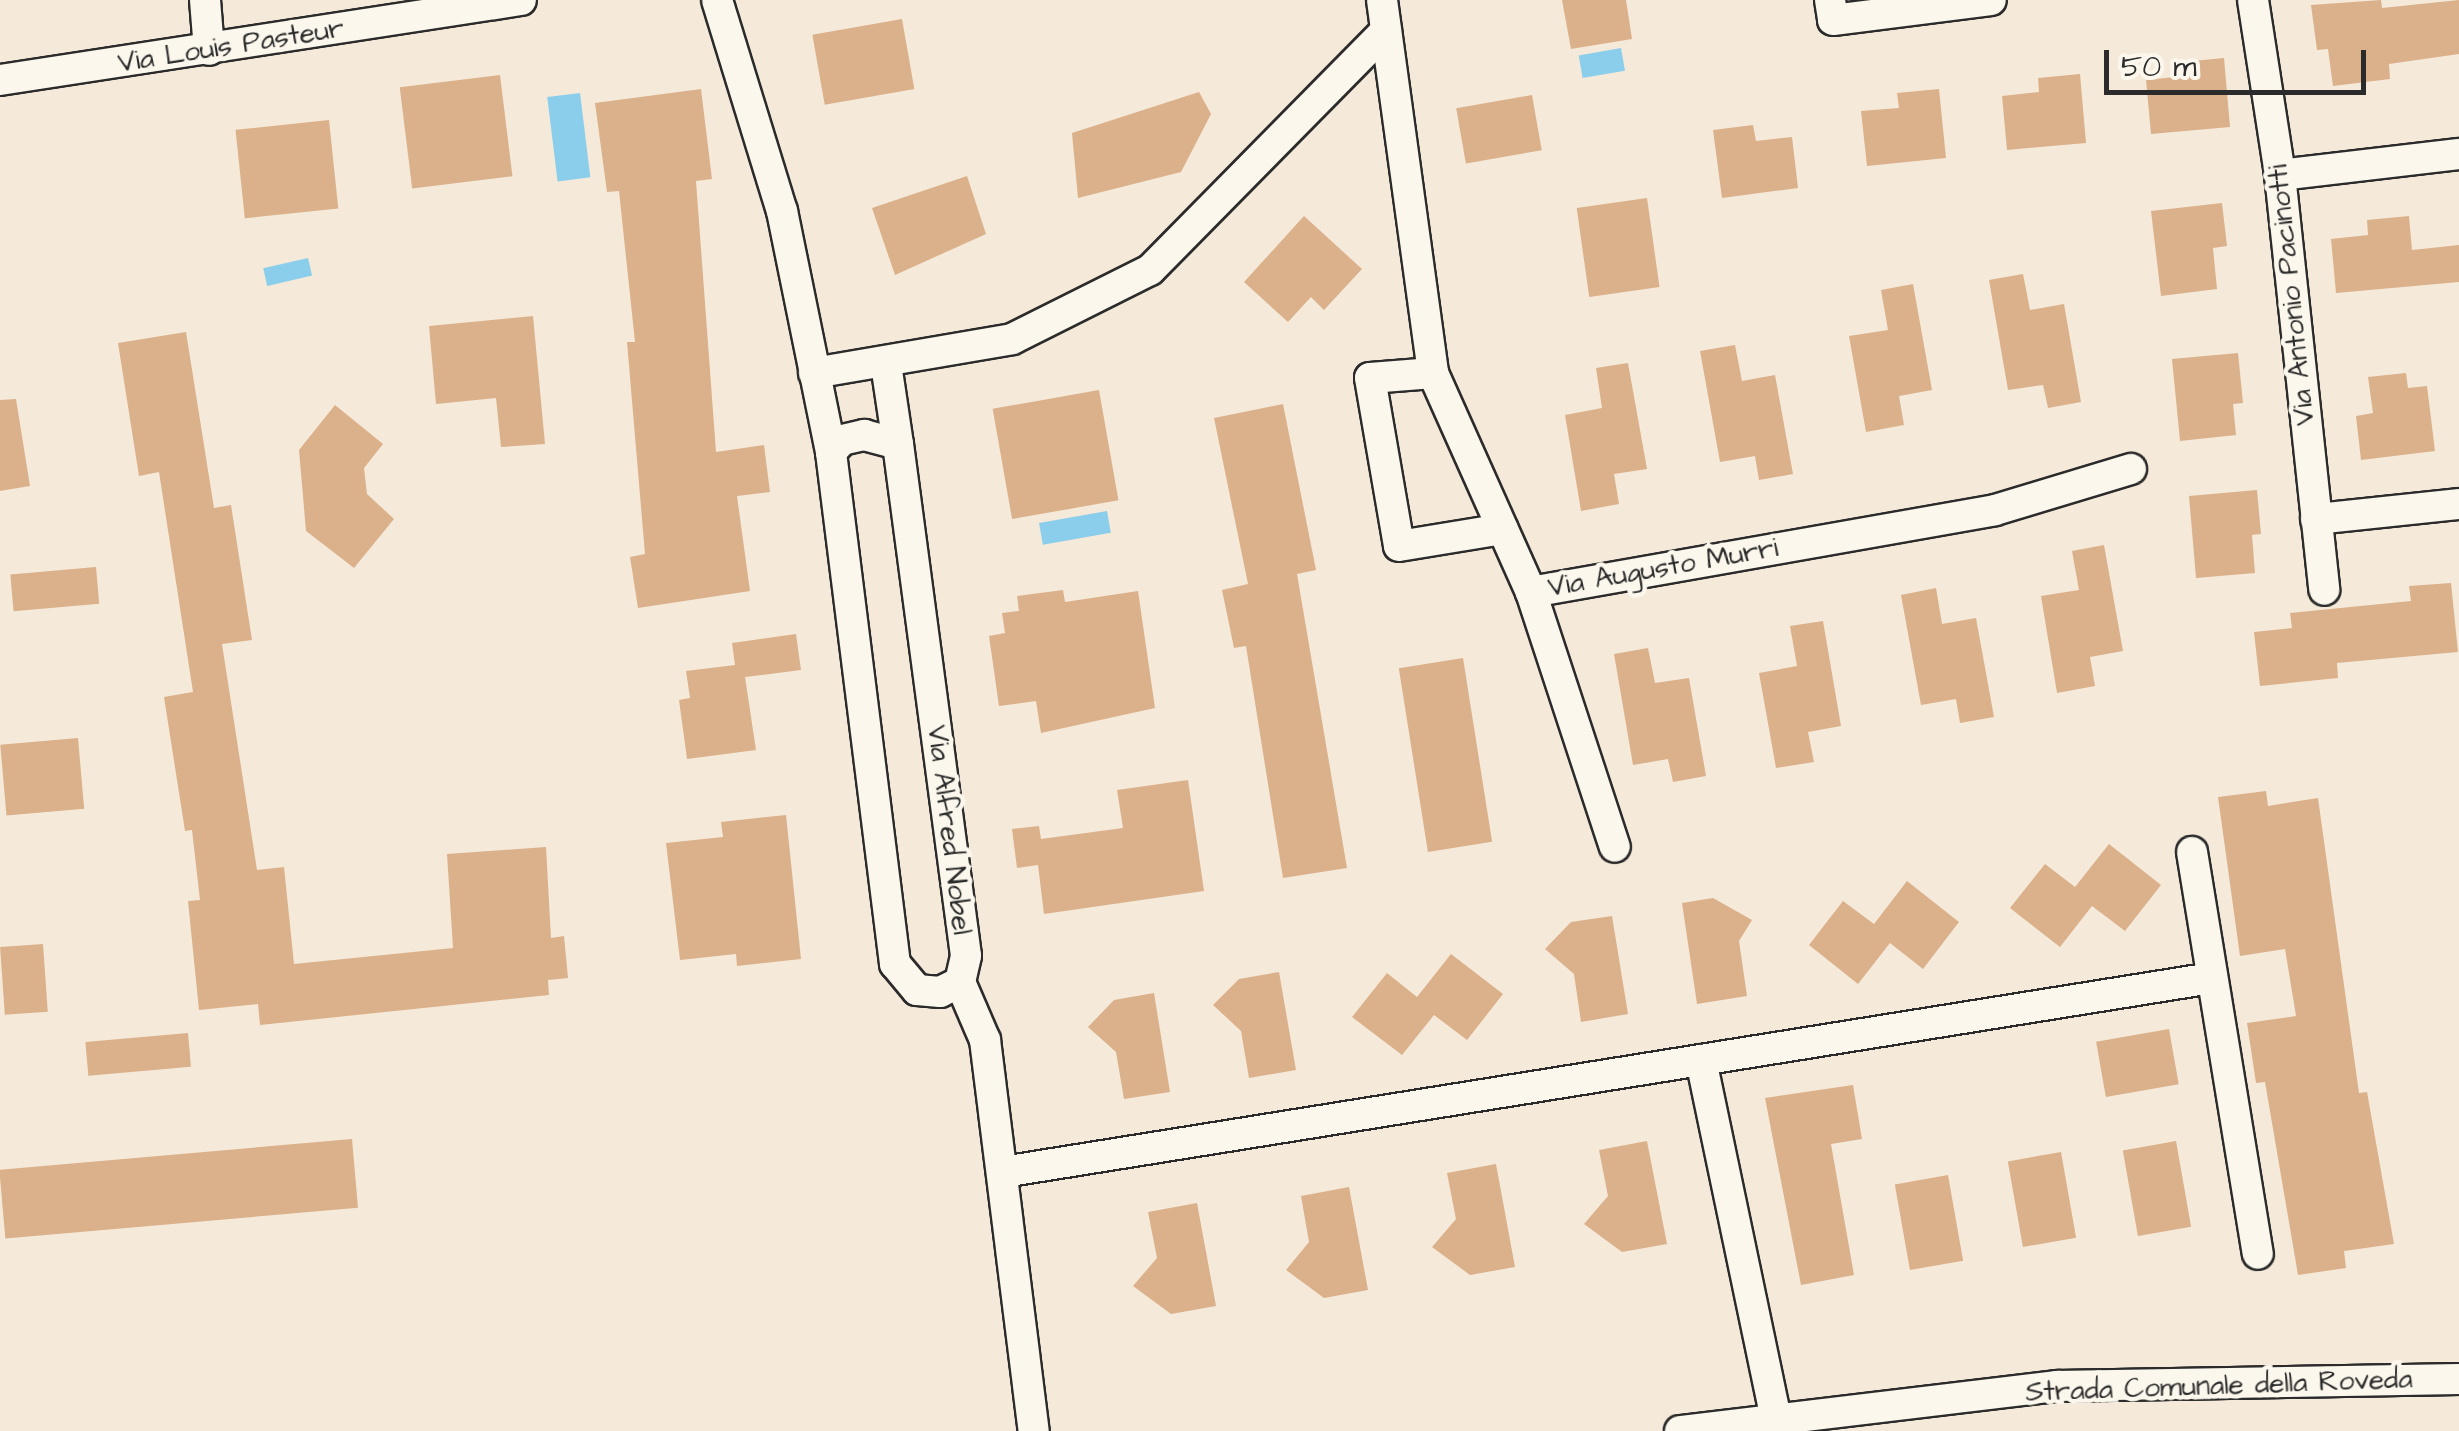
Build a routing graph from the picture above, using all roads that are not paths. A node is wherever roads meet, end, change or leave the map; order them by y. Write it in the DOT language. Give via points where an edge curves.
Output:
graph roads {
  1 [pos="205,0"];
  2 [pos="521,0"];
  3 [pos="717,0"];
  4 [pos="1382,0"];
  5 [pos="1830,0"];
  6 [pos="1990,0"];
  7 [pos="2253,0"];
  8 [pos="1386,31"];
  9 [pos="209,50"];
  10 [pos="0,80"];
  11 [pos="2459,154"];
  12 [pos="2280,175"];
  13 [pos="886,364"];
  14 [pos="814,373"];
  15 [pos="1433,374"];
  16 [pos="898,444"];
  17 [pos="830,452"];
  18 [pos="2131,468"];
  19 [pos="2459,504"];
  20 [pos="2316,519"];
  21 [pos="1502,529"];
  22 [pos="2324,590"];
  23 [pos="1531,592"];
  24 [pos="1615,847"];
  25 [pos="2192,852"];
  26 [pos="2212,978"];
  27 [pos="960,982"];
  28 [pos="1701,1060"];
  29 [pos="1002,1172"];
  30 [pos="2258,1254"];
  31 [pos="2459,1379"];
  32 [pos="1776,1420"];
  33 [pos="1034,1431"];
  34 [pos="1680,1431"];
  1 -- 9 [label="street"];
  2 -- 9 [label="street, Via Louis Pasteur"];
  3 -- 14 [label="street" via="782,211"];
  4 -- 8 [label="street, Via Augusto Murri"];
  5 -- 6 [label="street" via="1833,20"];
  7 -- 12 [label="street, Via Antonio Pacinotti"];
  8 -- 13 [label="street" via="1150,270 1012,339"];
  8 -- 15 [label="street, Via Augusto Murri"];
  9 -- 10 [label="street, Via Louis Pasteur"];
  11 -- 12 [label="street"];
  12 -- 20 [label="street, Via Antonio Pacinotti"];
  13 -- 14 [label="street"];
  13 -- 16 [label="street, Via Alfred Nobel"];
  14 -- 17 [label="street"];
  15 -- 21 [label="street, Via Augusto Murri"];
  15 -- 21 [label="street" via="1370,378 1399,546"];
  16 -- 17 [label="street" via="864,435 842,440"];
  16 -- 27 [label="street, Via Alfred Nobel" via="966,956"];
  17 -- 27 [label="street" via="894,964 917,990 940,992"];
  18 -- 23 [label="street, Via Augusto Murri" via="1995,510"];
  19 -- 20 [label="street"];
  20 -- 22 [label="street, Via Antonio Pacinotti"];
  21 -- 23 [label="street, Via Augusto Murri"];
  23 -- 24 [label="street"];
  25 -- 26 [label="street"];
  26 -- 28 [label="street"];
  26 -- 30 [label="street"];
  27 -- 29 [label="street" via="985,1040"];
  28 -- 29 [label="street"];
  28 -- 32 [label="street"];
  29 -- 33 [label="street"];
  31 -- 32 [label="street, Strada Comunale della Roveda" via="2058,1386"];
  32 -- 34 [label="street, Strada Comunale della Roveda"];
}
